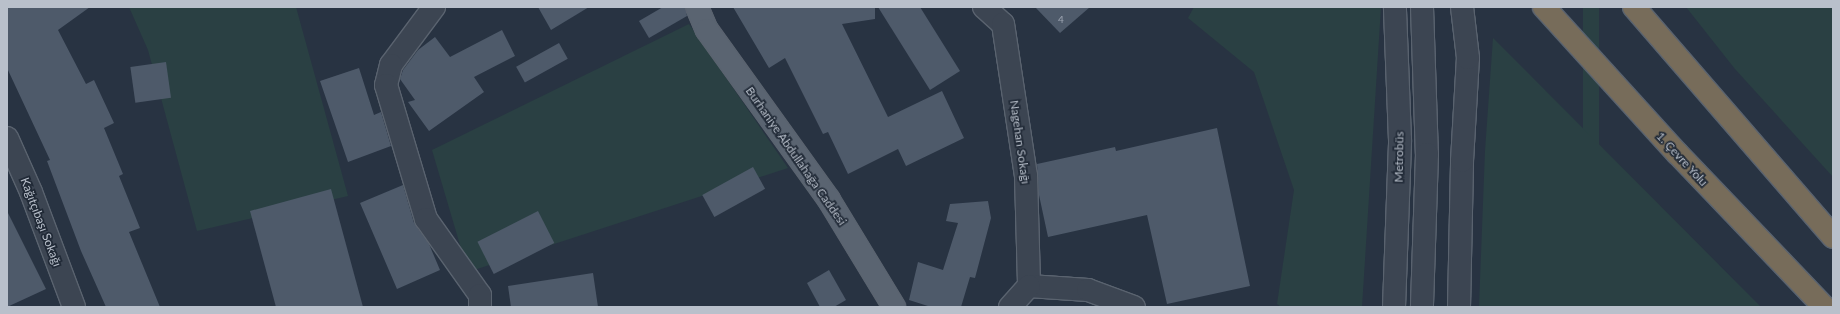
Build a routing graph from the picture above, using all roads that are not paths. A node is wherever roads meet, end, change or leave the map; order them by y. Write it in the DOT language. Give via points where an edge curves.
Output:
graph roads {
  1 [pos="434,7"];
  2 [pos="697,7"];
  3 [pos="984,7"];
  4 [pos="1395,7"];
  5 [pos="1422,7"];
  6 [pos="1462,7"];
  7 [pos="1544,7"];
  8 [pos="1634,7"];
  9 [pos="7,138"];
  10 [pos="1833,237"];
  11 [pos="1029,286"];
  12 [pos="74,307"];
  13 [pos="480,307"];
  14 [pos="894,307"];
  15 [pos="1010,307"];
  16 [pos="1134,307"];
  17 [pos="1394,307"];
  18 [pos="1422,307"];
  19 [pos="1459,307"];
  20 [pos="1824,307"];
  1 -- 13 [label="street" via="391,65 386,85 426,219 480,296"];
  2 -- 14 [label="main road, Burhaniye Abdullahağa Caddesi" via="707,30 829,200"];
  3 -- 11 [label="street, Nagehan Sokağı" via="1003,24 1026,176"];
  4 -- 17 [label="street, Metrobüs" via="1400,140"];
  5 -- 18 [label="street" via="1427,154"];
  6 -- 19 [label="street" via="1468,58 1462,161"];
  7 -- 20 [label="highway, 1. Çevre Yolu" via="1682,158"];
  8 -- 10 [label="highway"];
  9 -- 12 [label="street, Kağıtçıbaşı Sokağı" via="31,192"];
  11 -- 15 [label="street"];
  11 -- 16 [label="street" via="1088,290"];
}
